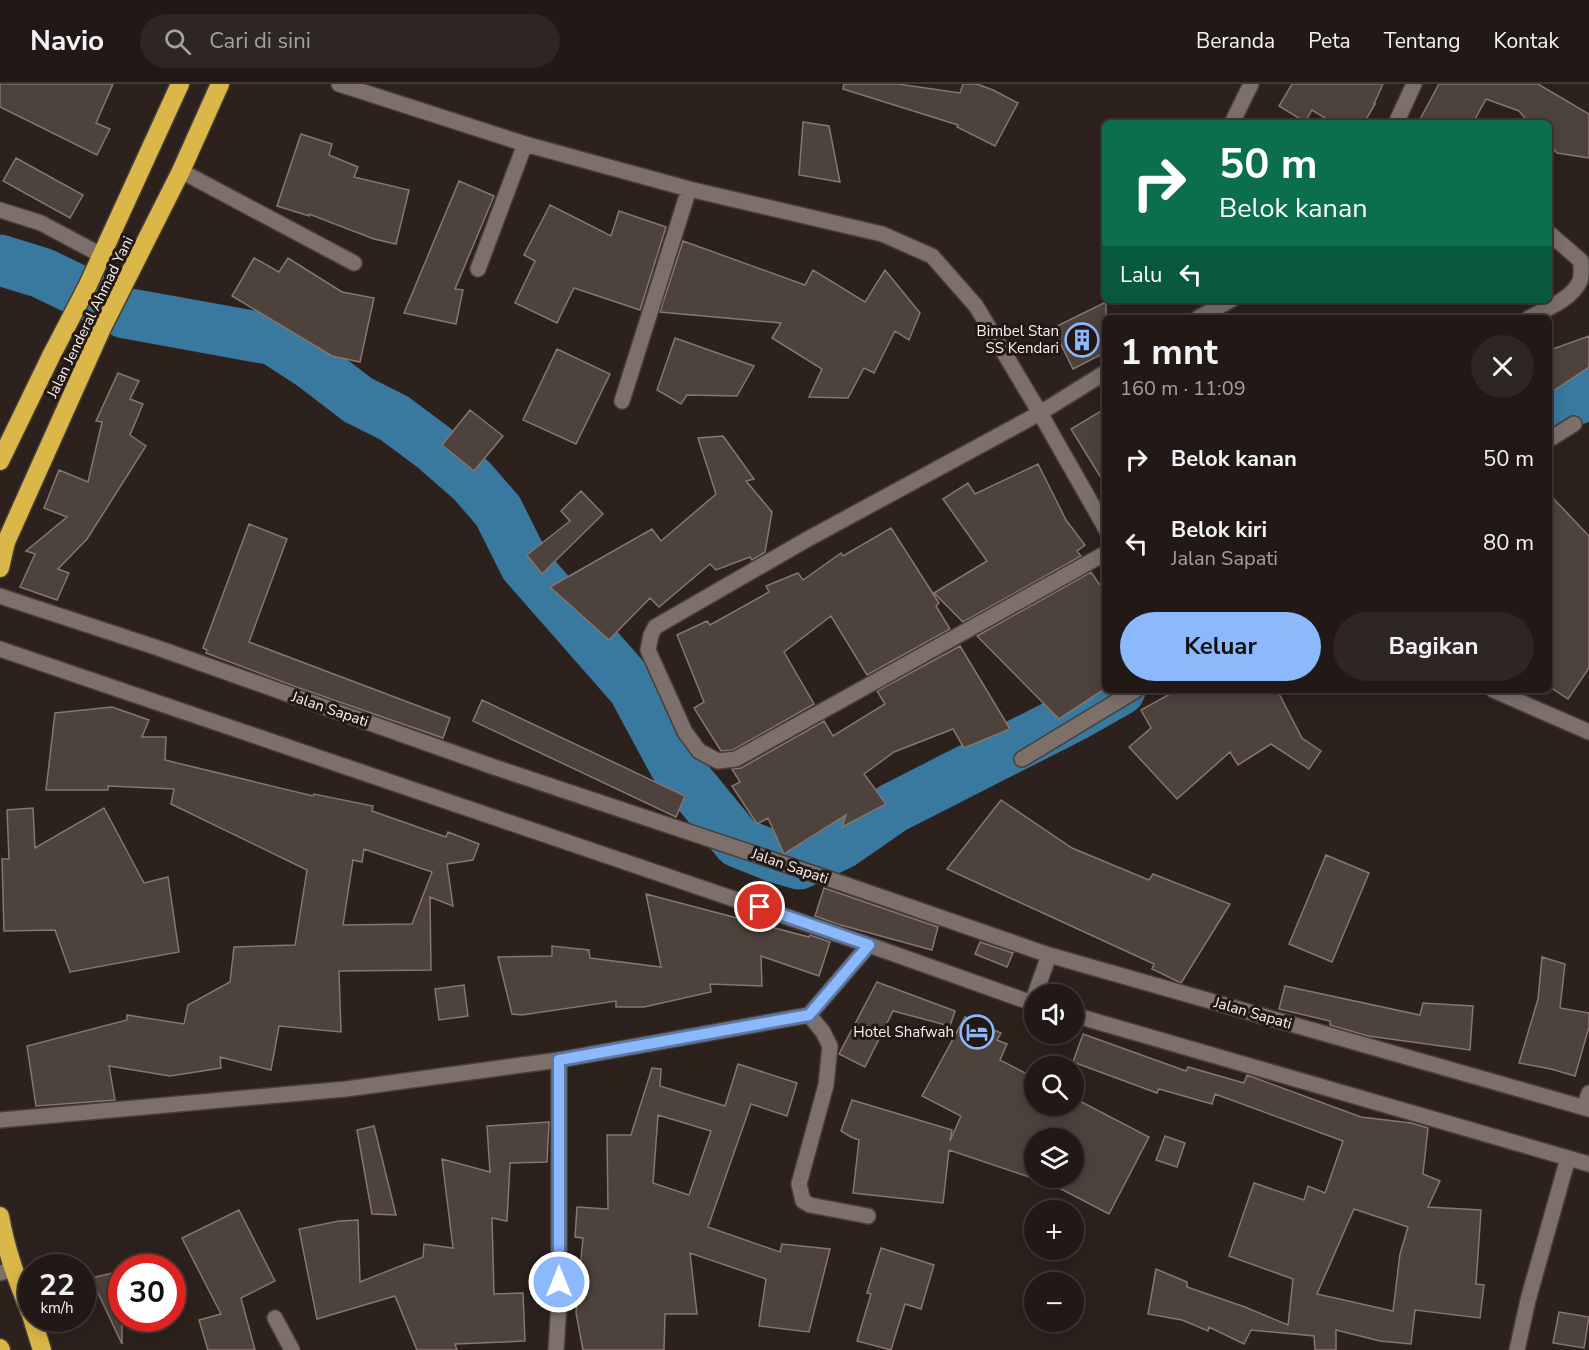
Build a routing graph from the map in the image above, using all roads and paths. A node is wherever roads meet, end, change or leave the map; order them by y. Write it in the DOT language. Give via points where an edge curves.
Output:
graph roads {
  1 [pos="180,84"];
  2 [pos="220,84"];
  3 [pos="339,84"];
  4 [pos="1251,84"];
  5 [pos="1414,84"];
  6 [pos="1233,120"];
  7 [pos="1397,120"];
  8 [pos="525,144"];
  9 [pos="182,171"];
  10 [pos="689,189"];
  11 [pos="0,210"];
  12 [pos="1552,236"];
  13 [pos="101,255"];
  14 [pos="354,263"];
  15 [pos="478,269"];
  16 [pos="1226,303"];
  17 [pos="1204,315"];
  18 [pos="1534,315"];
  19 [pos="1102,374"];
  20 [pos="622,400"];
  21 [pos="1040,412"];
  22 [pos="1574,424"];
  23 [pos="1552,438"];
  24 [pos="0,461"];
  25 [pos="1102,522"];
  26 [pos="1102,555"];
  27 [pos="0,568"];
  28 [pos="0,596"];
  29 [pos="0,649"];
  30 [pos="1131,693"];
  31 [pos="1500,693"];
  32 [pos="1588,729"];
  33 [pos="1022,759"];
  34 [pos="869,945"];
  35 [pos="1049,955"];
  36 [pos="1039,984"];
  37 [pos="1024,1000"];
  38 [pos="809,1015"];
  39 [pos="1084,1018"];
  40 [pos="559,1060"];
  41 [pos="1587,1103"];
  42 [pos="0,1120"];
  43 [pos="1568,1158"];
  44 [pos="1589,1164"];
  45 [pos="0,1216"];
  46 [pos="868,1216"];
  47 [pos="6,1271"];
  48 [pos="18,1293"];
  49 [pos="275,1318"];
  50 [pos="36,1332"];
  51 [pos="42,1350"];
  52 [pos="292,1350"];
  53 [pos="556,1350"];
  54 [pos="1517,1350"];
  1 -- 13 [label="highway, Jalan Jenderal Ahmad Yani"];
  2 -- 9 [label="highway, Jalan Jenderal Ahmad Yani"];
  3 -- 8 [label="street"];
  4 -- 6 [label="street"];
  5 -- 7 [label="street"];
  8 -- 10 [label="street"];
  8 -- 15 [label="street"];
  9 -- 14 [label="street"];
  9 -- 27 [label="highway, Jalan Jenderal Ahmad Yani" via="102,328 6,542"];
  10 -- 20 [label="street"];
  10 -- 21 [label="street" via="882,234 932,256 976,306"];
  11 -- 13 [label="street" via="40,223"];
  12 -- 18 [label="street" via="1581,261 1581,279 1572,292"];
  13 -- 24 [label="highway, Jalan Jenderal Ahmad Yani"];
  16 -- 17 [label="street"];
  19 -- 21 [label="street"];
  21 -- 25 [label="street"];
  21 -- 26 [label="street" via="655,627 648,650 685,732 699,751 718,761 736,759"];
  22 -- 23 [label="street"];
  28 -- 35 [label="street, Jalan Sapati"];
  29 -- 34 [label="street"];
  30 -- 33 [label="street"];
  31 -- 32 [label="street"];
  34 -- 37 [label="street"];
  34 -- 38 [label="street"];
  35 -- 36 [label="street"];
  35 -- 41 [label="street, Jalan Sapati"];
  38 -- 40 [label="street"];
  38 -- 46 [label="street" via="830,1046 826,1085 799,1184 803,1200 810,1205"];
  39 -- 43 [label="street"];
  40 -- 42 [label="street" via="346,1089"];
  40 -- 53 [label="street"];
  43 -- 44 [label="street"];
  43 -- 54 [label="street"];
  45 -- 47 [label="highway"];
  47 -- 48 [label="highway"];
  49 -- 52 [label="street"];
  50 -- 51 [label="highway"];
}
